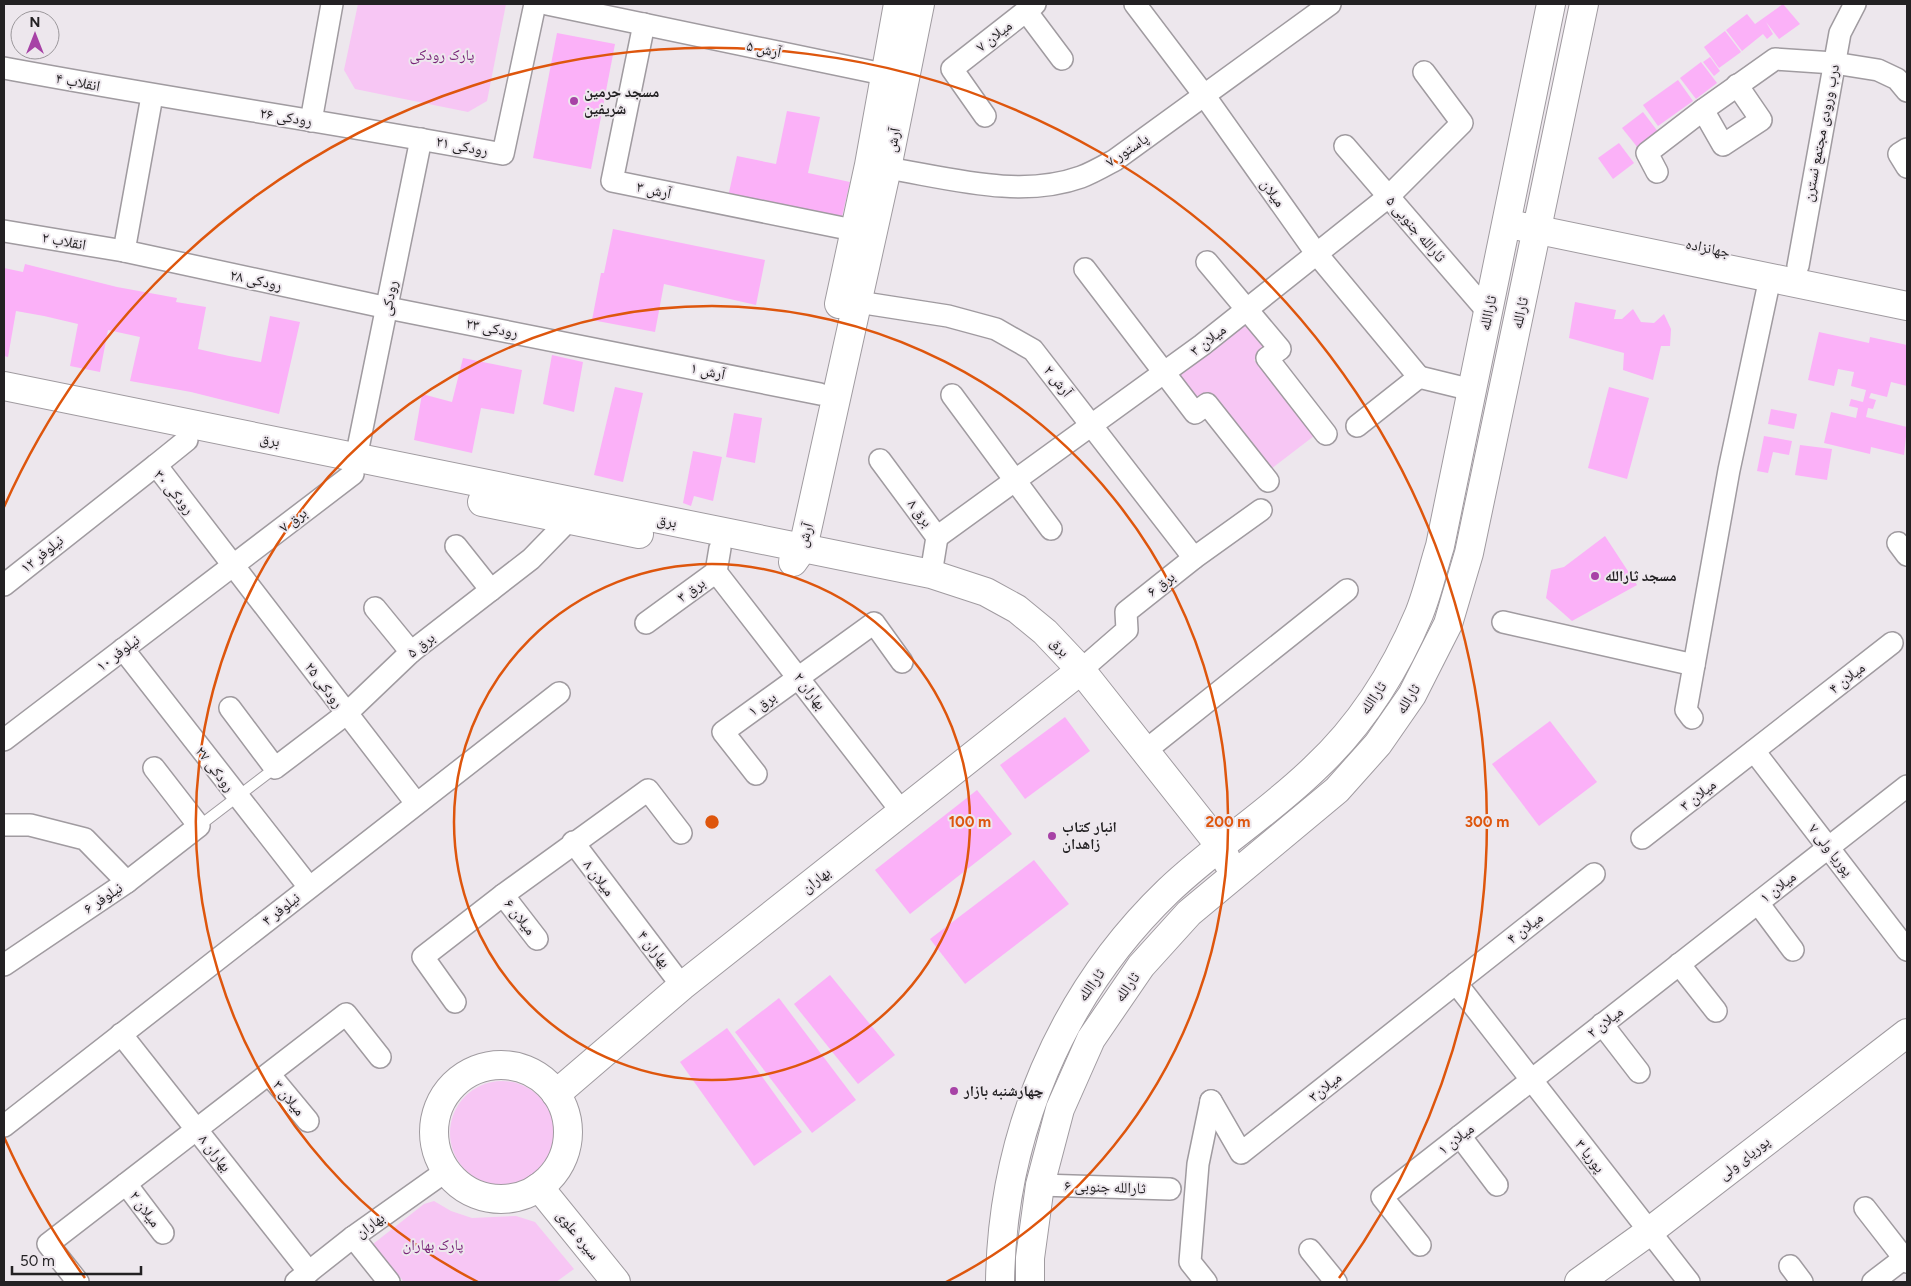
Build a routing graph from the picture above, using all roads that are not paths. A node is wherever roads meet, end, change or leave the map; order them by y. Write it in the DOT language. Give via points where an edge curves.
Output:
graph roads {
  1 [pos="332,4"];
  2 [pos="536,4"];
  3 [pos="547,4"];
  4 [pos="898,4"];
  5 [pos="920,4"];
  6 [pos="1134,4"];
  7 [pos="1330,4"];
  8 [pos="1551,4"];
  9 [pos="1584,4"];
  10 [pos="1855,4"];
  11 [pos="1031,8"];
  12 [pos="644,24"];
  13 [pos="1062,59"];
  14 [pos="1834,63"];
  15 [pos="4,68"];
  16 [pos="1424,72"];
  17 [pos="884,74"];
  18 [pos="1737,85"];
  19 [pos="1907,91"];
  20 [pos="1204,95"];
  21 [pos="152,96"];
  22 [pos="1703,110"];
  23 [pos="985,116"];
  24 [pos="311,121"];
  25 [pos="421,139"];
  26 [pos="1345,146"];
  27 [pos="1907,149"];
  28 [pos="878,166"];
  29 [pos="1907,167"];
  30 [pos="1657,172"];
  31 [pos="1388,197"];
  32 [pos="1508,215"];
  33 [pos="1539,221"];
  34 [pos="853,230"];
  35 [pos="4,231"];
  36 [pos="124,251"];
  37 [pos="1316,253"];
  38 [pos="1207,262"];
  39 [pos="1085,268"];
  40 [pos="1780,268"];
  41 [pos="1907,289"];
  42 [pos="849,300"];
  43 [pos="1907,306"];
  44 [pos="388,308"];
  45 [pos="1246,309"];
  46 [pos="1488,312"];
  47 [pos="596,348"];
  48 [pos="1164,374"];
  49 [pos="1419,377"];
  50 [pos="4,386"];
  51 [pos="1472,390"];
  52 [pos="820,394"];
  53 [pos="952,395"];
  54 [pos="4,406"];
  55 [pos="1092,424"];
  56 [pos="1357,426"];
  57 [pos="1326,434"];
  58 [pos="187,440"];
  59 [pos="880,460"];
  60 [pos="156,465"];
  61 [pos="355,466"];
  62 [pos="1014,479"];
  63 [pos="1268,481"];
  64 [pos="1261,510"];
  65 [pos="568,521"];
  66 [pos="80,523"];
  67 [pos="1051,529"];
  68 [pos="937,537"];
  69 [pos="456,546"];
  70 [pos="794,552"];
  71 [pos="1194,558"];
  72 [pos="718,560"];
  73 [pos="233,566"];
  74 [pos="931,574"];
  75 [pos="4,585"];
  76 [pos="491,590"];
  77 [pos="1347,590"];
  78 [pos="375,608"];
  79 [pos="1503,622"];
  80 [pos="646,623"];
  81 [pos="1892,643"];
  82 [pos="123,649"];
  83 [pos="410,652"];
  84 [pos="902,662"];
  85 [pos="1694,665"];
  86 [pos="1074,676"];
  87 [pos="800,678"];
  88 [pos="558,693"];
  89 [pos="230,708"];
  90 [pos="346,714"];
  91 [pos="1692,718"];
  92 [pos="4,740"];
  93 [pos="1145,751"];
  94 [pos="1754,751"];
  95 [pos="154,768"];
  96 [pos="275,768"];
  97 [pos="756,774"];
  98 [pos="1905,791"];
  99 [pos="238,798"];
  100 [pos="416,803"];
  101 [pos="902,812"];
  102 [pos="4,825"];
  103 [pos="199,826"];
  104 [pos="681,833"];
  105 [pos="1642,838"];
  106 [pos="573,842"];
  107 [pos="1829,847"];
  108 [pos="1215,852"];
  109 [pos="1594,874"];
  110 [pos="1234,876"];
  111 [pos="127,882"];
  112 [pos="309,887"];
  113 [pos="503,895"];
  114 [pos="1758,903"];
  115 [pos="626,913"];
  116 [pos="537,939"];
  117 [pos="1793,950"];
  118 [pos="1907,950"];
  119 [pos="1679,964"];
  120 [pos="4,965"];
  121 [pos="1456,982"];
  122 [pos="682,986"];
  123 [pos="455,1002"];
  124 [pos="1716,1011"];
  125 [pos="1602,1024"];
  126 [pos="1907,1033"];
  127 [pos="121,1034"];
  128 [pos="380,1057"];
  129 [pos="1639,1072"];
  130 [pos="269,1074"];
  131 [pos="1531,1080"];
  132 [pos="556,1094"];
  133 [pos="308,1121"];
  134 [pos="4,1126"];
  135 [pos="197,1130"];
  136 [pos="1460,1136"];
  137 [pos="446,1171"];
  138 [pos="126,1184"];
  139 [pos="1040,1185"];
  140 [pos="1497,1185"];
  141 [pos="540,1187"];
  142 [pos="1170,1189"];
  143 [pos="1865,1208"];
  144 [pos="1650,1231"];
  145 [pos="163,1234"];
  146 [pos="353,1237"];
  147 [pos="1420,1245"];
  148 [pos="1310,1250"];
  149 [pos="1906,1259"];
  150 [pos="303,1277"];
  151 [pos="78,1282"];
  152 [pos="389,1282"];
  153 [pos="616,1282"];
  154 [pos="1000,1282"];
  155 [pos="1030,1282"];
  156 [pos="1206,1282"];
  157 [pos="1336,1282"];
  158 [pos="1579,1282"];
  159 [pos="1689,1282"];
  160 [pos="1873,1282"];
  1 -- 24 [label="street"];
  2 -- 25 [label="street, رودکی ۲۱" via="503,154"];
  3 -- 12 [label="street, آرش ۵"];
  4 -- 17 [label="street, آرش"];
  5 -- 28 [label="street, آرش"];
  6 -- 20 [label="street, میلان"];
  7 -- 20 [label="street, پاستور ۷"];
  8 -- 32 [label="street, ثاراالله"];
  9 -- 33 [label="street, ثارالله"];
  10 -- 14 [label="street, درب ورودی مجتمع نسترن" via="1840,33"];
  11 -- 13 [label="street"];
  11 -- 23 [label="street, میلان ۷" via="952,69"];
  12 -- 17 [label="street, آرش ۵"];
  12 -- 34 [label="street, آرش ۳" via="612,181"];
  14 -- 18 [label="street" via="1775,59"];
  14 -- 19 [label="street" via="1878,70 1897,78"];
  14 -- 40 [label="street, درب ورودی مجتمع نسترن"];
  15 -- 21 [label="street, انقلاب ۴"];
  16 -- 31 [label="street, میلان ۳" via="1462,123"];
  17 -- 28 [label="street, آرش"];
  18 -- 22 [label="street"];
  18 -- 22 [label="street" via="1760,120 1723,145"];
  20 -- 28 [label="street, پاستور ۷" via="1115,160 1081,177 1064,181 1024,187 985,184"];
  20 -- 37 [label="street, میلان"];
  21 -- 24 [label="street, رودکی ۲۶"];
  21 -- 36 [label="street"];
  22 -- 30 [label="street" via="1647,154"];
  24 -- 25 [label="street, رودکی ۲۶"];
  25 -- 44 [label="street, رودکی"];
  26 -- 31 [label="street, ثارالله جنوبی ۵"];
  27 -- 29 [label="street" via="1899,154"];
  28 -- 34 [label="street, آرش"];
  28 -- 42 [label="street, آرش"];
  31 -- 37 [label="street, میلان ۳"];
  31 -- 46 [label="street, ثارالله جنوبی ۵"];
  32 -- 33 [label="street, جهانزاده"];
  32 -- 46 [label="street, ثاراالله"];
  33 -- 40 [label="street, جهانزاده"];
  33 -- 110 [label="street, ثارالله" via="1469,553 1448,624 1412,695 1378,744 1337,790"];
  34 -- 42 [label="street, آرش"];
  35 -- 36 [label="street, انقلاب ۲"];
  36 -- 44 [label="street, رودکی ۲۸"];
  37 -- 45 [label="street, میلان ۳"];
  37 -- 49 [label="street, میلان"];
  38 -- 45 [label="street"];
  39 -- 48 [label="street"];
  40 -- 41 [label="street, جهانزاده"];
  40 -- 43 [label="street, جهانزاده"];
  40 -- 85 [label="street, درب ورودی مجتمع نسترن" via="1729,470"];
  42 -- 52 [label="street, آرش"];
  42 -- 55 [label="street, آرش ۲" via="948,316 996,329 1033,350"];
  42 -- 70 [label="street, آرش"];
  44 -- 47 [label="street, رودکی ۲۳"];
  44 -- 61 [label="street, رودکی"];
  45 -- 48 [label="street, میلان ۳"];
  45 -- 57 [label="street" via="1280,349 1267,358"];
  46 -- 51 [label="street, ثاراالله"];
  47 -- 52 [label="street, آرش ۱"];
  48 -- 55 [label="street, میلان ۳"];
  48 -- 63 [label="street" via="1195,413 1207,404"];
  49 -- 51 [label="street"];
  49 -- 56 [label="street"];
  50 -- 61 [label="street, برق"];
  51 -- 108 [label="street, ثاراالله" via="1440,546 1419,613 1386,680 1354,725 1315,768"];
  52 -- 70 [label="street, آرش"];
  53 -- 62 [label="street"];
  54 -- 58 [label="street, برق"];
  55 -- 62 [label="street, میلان ۳"];
  55 -- 71 [label="street, آرش ۲"];
  58 -- 60 [label="street"];
  58 -- 61 [label="street, برق"];
  59 -- 68 [label="street, برق ۸"];
  60 -- 66 [label="street, رودکی ۳۰"];
  60 -- 73 [label="street, رودکی ۳۰"];
  61 -- 65 [label="street, برق"];
  61 -- 70 [label="street, برق"];
  61 -- 73 [label="street, برق ۷"];
  62 -- 67 [label="street"];
  62 -- 68 [label="street, میلان ۳"];
  64 -- 71 [label="street, برق ۶"];
  65 -- 72 [label="street, برق"];
  65 -- 76 [label="street, برق ۵" via="531,559"];
  66 -- 75 [label="street, نیلوفر ۱۲"];
  68 -- 74 [label="street, برق ۸"];
  69 -- 76 [label="street"];
  70 -- 72 [label="street, برق"];
  70 -- 74 [label="street, برق"];
  70 -- 86 [label="street, برق" via="979,608 1008,623"];
  71 -- 86 [label="street, برق ۶" via="1126,612 1127,630"];
  72 -- 80 [label="street, برق ۳"];
  72 -- 87 [label="street, بهاران ۲"];
  73 -- 82 [label="street, نیلوفر ۱۰"];
  73 -- 90 [label="street, رودکی ۲۵"];
  74 -- 86 [label="street, برق" via="986,592 1018,609 1046,632"];
  76 -- 83 [label="street, برق ۵"];
  77 -- 93 [label="street"];
  78 -- 83 [label="street"];
  79 -- 85 [label="street"];
  81 -- 94 [label="street, میلان ۴"];
  82 -- 92 [label="street, نیلوفر ۱۰"];
  82 -- 99 [label="street, رودکی ۲۷"];
  83 -- 90 [label="street, برق ۵"];
  84 -- 87 [label="street, برق ۱" via="874,623"];
  85 -- 91 [label="street, درب ورودی مجتمع نسترن" via="1686,710"];
  86 -- 93 [label="street, برق"];
  86 -- 101 [label="street, بهاران"];
  86 -- 108 [label="street, برق"];
  87 -- 97 [label="street, برق ۱" via="723,732"];
  87 -- 101 [label="street, بهاران ۲"];
  88 -- 100 [label="street, نیلوفر ۴"];
  89 -- 96 [label="street"];
  90 -- 96 [label="street, برق ۵"];
  90 -- 100 [label="street, رودکی ۲۵"];
  93 -- 108 [label="street, برق"];
  94 -- 105 [label="street, میلان ۳"];
  94 -- 107 [label="street, پوریا ولی ۷"];
  95 -- 103 [label="street"];
  96 -- 99 [label="lane"];
  98 -- 107 [label="street"];
  99 -- 103 [label="lane"];
  99 -- 112 [label="street, رودکی ۲۷"];
  100 -- 112 [label="street, نیلوفر ۴"];
  101 -- 122 [label="street, بهاران"];
  102 -- 111 [label="street" via="30,825 85,839"];
  103 -- 111 [label="street, نیلوفر ۶"];
  104 -- 106 [label="street" via="648,790"];
  106 -- 113 [label="street"];
  106 -- 115 [label="street, میلان ۸"];
  107 -- 114 [label="street, میلان ۱"];
  107 -- 118 [label="street, پوریا ولی ۷"];
  108 -- 110 [label="street"];
  108 -- 154 [label="street, ثاراالله" via="1168,891 1117,948 1065,1024 1032,1099 1010,1179 1000,1255"];
  109 -- 121 [label="street, میلان ۴"];
  110 -- 139 [label="street, ثارالله" via="1189,913 1141,966 1091,1039 1060,1109"];
  111 -- 120 [label="street, نیلوفر ۶"];
  112 -- 127 [label="street, نیلوفر ۴"];
  113 -- 116 [label="street, میلان ۶"];
  113 -- 123 [label="street" via="423,957"];
  114 -- 117 [label="street"];
  114 -- 119 [label="street, میلان ۱"];
  115 -- 122 [label="street, بهاران ۴"];
  119 -- 124 [label="street"];
  119 -- 125 [label="street, میلان ۲"];
  121 -- 131 [label="street, پوریا ۳"];
  121 -- 156 [label="street, میلان۳" via="1241,1153 1211,1101 1198,1164 1190,1262"];
  122 -- 132 [label="street, بهاران"];
  125 -- 129 [label="street"];
  125 -- 131 [label="street, میلان ۲"];
  126 -- 144 [label="street, پوریای ولی"];
  127 -- 134 [label="street, نیلوفر ۴"];
  127 -- 135 [label="street, بهاران ۸"];
  128 -- 130 [label="street" via="346,1014"];
  130 -- 133 [label="street, میلان ۳"];
  130 -- 135 [label="street"];
  131 -- 136 [label="street, میلان ۱"];
  131 -- 144 [label="street, پوریا ۳"];
  132 -- 137 [label="street" via="541,1078 522,1069 502,1065 481,1068 462,1078 447,1092 433,1131 436,1152"];
  132 -- 141 [label="street" via="565,1112 568,1133 564,1154"];
  135 -- 138 [label="street"];
  135 -- 150 [label="street, بهاران ۸"];
  136 -- 140 [label="street"];
  136 -- 147 [label="street, میلان ۱" via="1382,1197"];
  137 -- 141 [label="street" via="460,1186 479,1196 500,1199 521,1196"];
  137 -- 146 [label="street, بهاران"];
  138 -- 145 [label="street, میلان ۲"];
  138 -- 151 [label="street" via="48,1244"];
  139 -- 142 [label="street, ثارالله جنوبی ۶"];
  139 -- 155 [label="street, ثارالله"];
  141 -- 153 [label="street, سیره علوی"];
  143 -- 149 [label="street"];
  144 -- 158 [label="street, پوریای ولی"];
  144 -- 159 [label="street, پوریا ۳"];
  146 -- 150 [label="street, بهاران"];
  146 -- 152 [label="street"];
  148 -- 157 [label="street"];
  149 -- 160 [label="street"];
}
